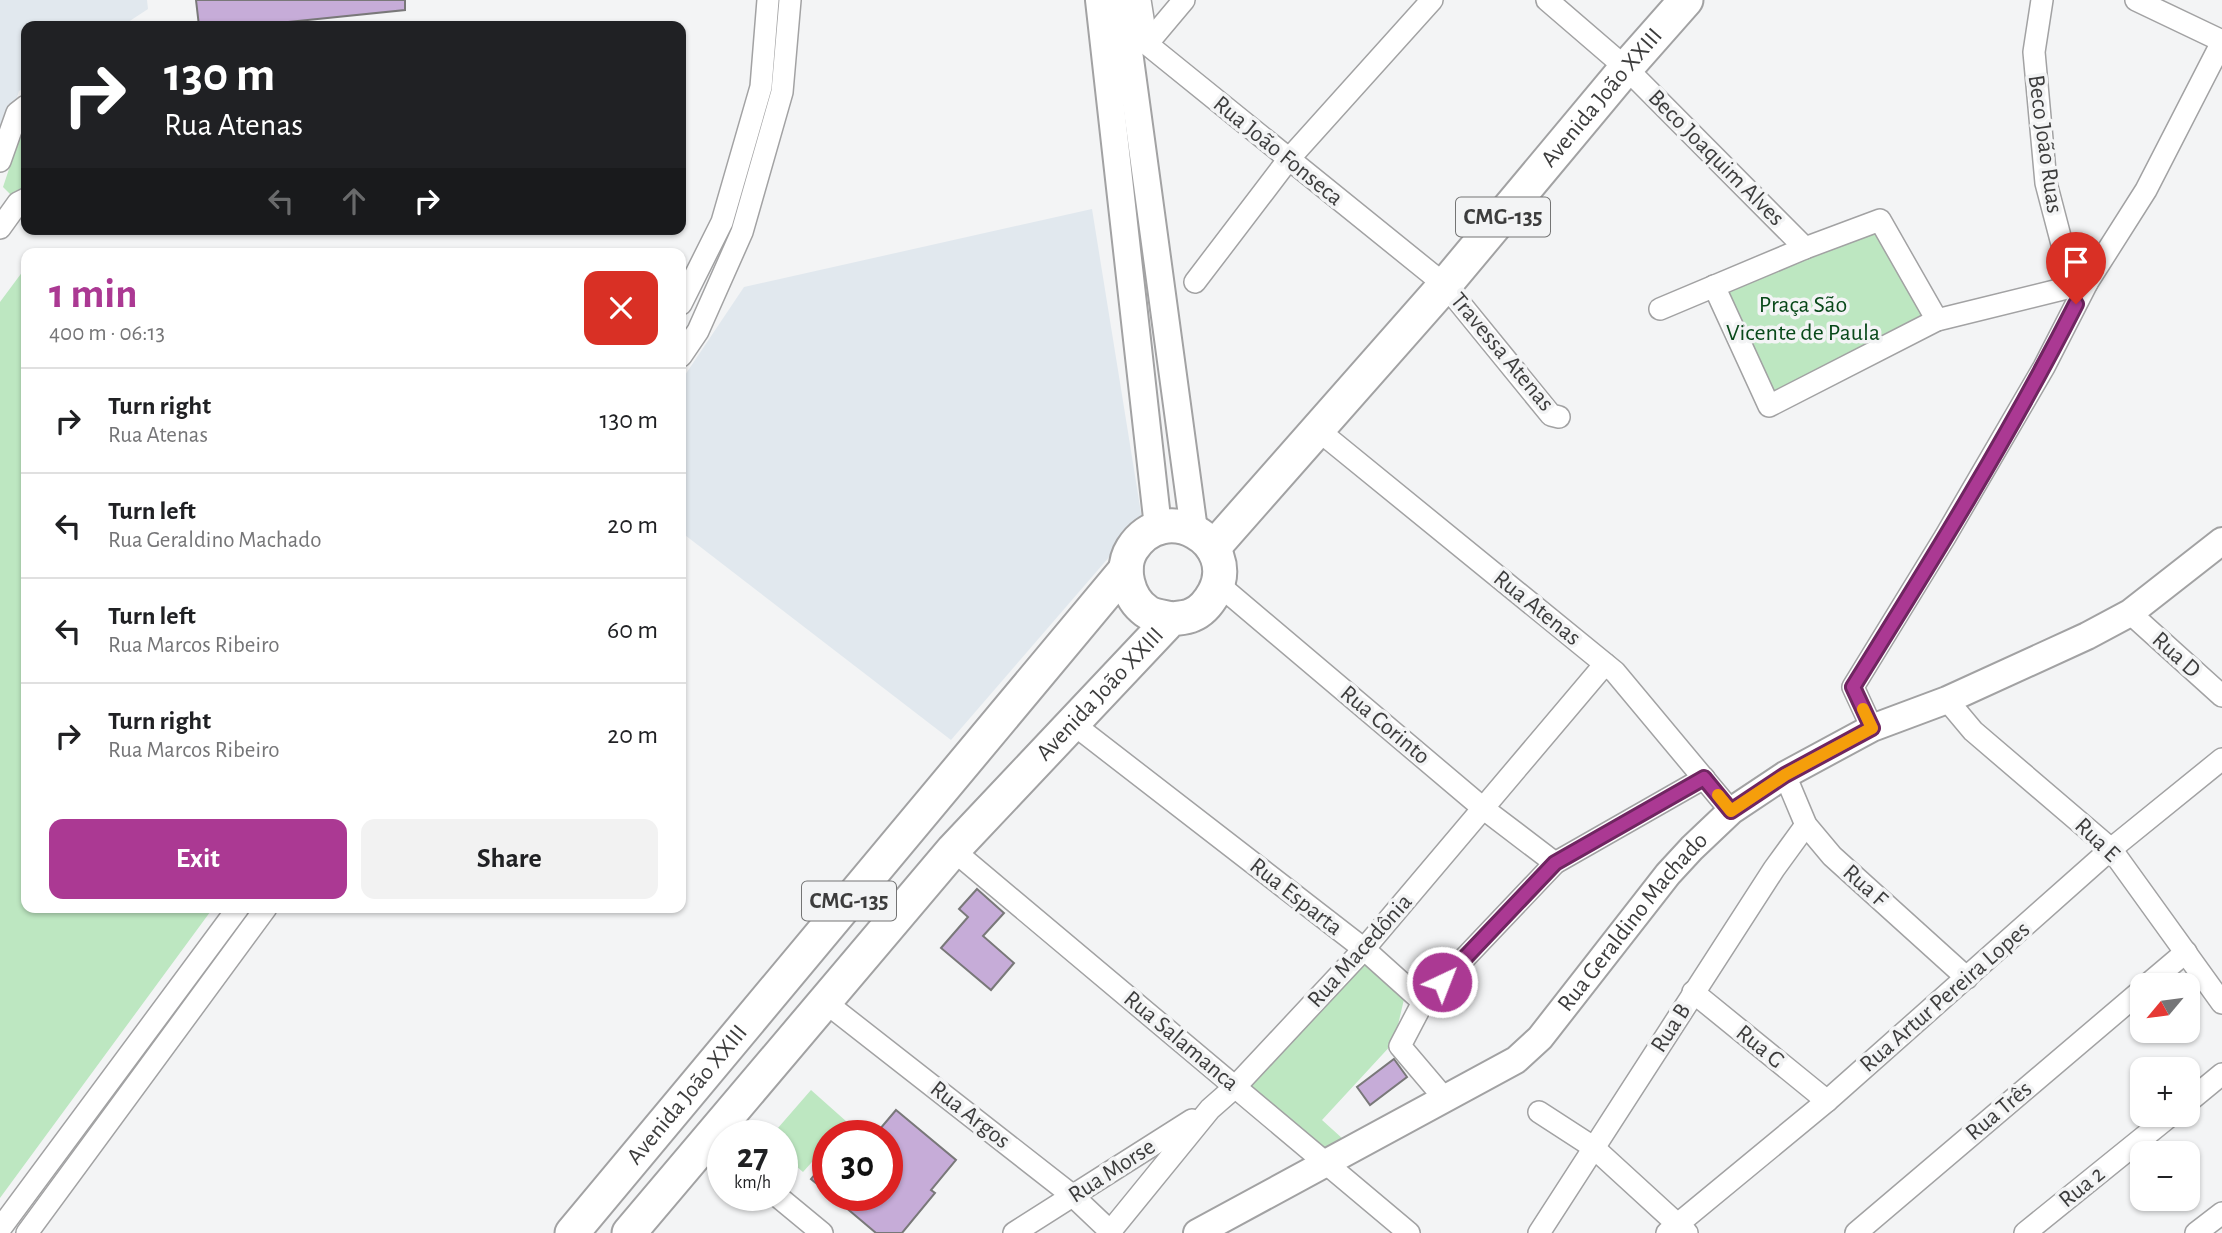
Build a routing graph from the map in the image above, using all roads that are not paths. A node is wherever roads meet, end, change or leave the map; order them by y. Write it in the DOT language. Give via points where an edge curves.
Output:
graph roads {
  1 [pos="768,0"];
  2 [pos="790,0"];
  3 [pos="1099,0"];
  4 [pos="1122,0"];
  5 [pos="1140,0"];
  6 [pos="1184,0"];
  7 [pos="1432,0"];
  8 [pos="1547,0"];
  9 [pos="1686,0"];
  10 [pos="2042,0"];
  11 [pos="2136,0"];
  12 [pos="2222,41"];
  13 [pos="1147,44"];
  14 [pos="1626,68"];
  15 [pos="772,90"];
  16 [pos="21,110"];
  17 [pos="1288,160"];
  18 [pos="0,161"];
  19 [pos="21,202"];
  20 [pos="0,228"];
  21 [pos="1805,248"];
  22 [pos="1195,282"];
  23 [pos="1445,285"];
  24 [pos="2080,285"];
  25 [pos="1714,286"];
  26 [pos="686,294"];
  27 [pos="1660,309"];
  28 [pos="1937,320"];
  29 [pos="686,349"];
  30 [pos="1559,417"];
  31 [pos="1318,430"];
  32 [pos="1158,527"];
  33 [pos="1204,539"];
  34 [pos="2222,541"];
  35 [pos="1126,569"];
  36 [pos="1218,584"];
  37 [pos="2130,613"];
  38 [pos="1171,619"];
  39 [pos="1605,664"];
  40 [pos="2222,696"];
  41 [pos="1947,699"];
  42 [pos="1072,723"];
  43 [pos="1872,728"];
  44 [pos="2222,759"];
  45 [pos="1785,775"];
  46 [pos="1704,778"];
  47 [pos="1484,809"];
  48 [pos="1731,811"];
  49 [pos="1806,825"];
  50 [pos="2111,849"];
  51 [pos="953,850"];
  52 [pos="1555,863"];
  53 [pos="235,913"];
  54 [pos="262,913"];
  55 [pos="1364,949"];
  56 [pos="2186,953"];
  57 [pos="2162,973"];
  58 [pos="1967,978"];
  59 [pos="1693,992"];
  60 [pos="2130,1000"];
  61 [pos="825,1002"];
  62 [pos="1423,1002"];
  63 [pos="2222,1003"];
  64 [pos="2222,1074"];
  65 [pos="1235,1087"];
  66 [pos="2200,1092"];
  67 [pos="1445,1099"];
  68 [pos="1827,1101"];
  69 [pos="1210,1109"];
  70 [pos="1539,1112"];
  71 [pos="735,1120"];
  72 [pos="2156,1127"];
  73 [pos="1593,1147"];
  74 [pos="707,1154"];
  75 [pos="1326,1163"];
  76 [pos="1073,1196"];
  77 [pos="795,1211"];
  78 [pos="2222,1213"];
  79 [pos="0,1229"];
  80 [pos="1677,1230"];
  81 [pos="27,1233"];
  82 [pos="572,1233"];
  83 [pos="629,1233"];
  84 [pos="822,1233"];
  85 [pos="1014,1233"];
  86 [pos="1110,1233"];
  87 [pos="1197,1233"];
  88 [pos="1409,1233"];
  89 [pos="1539,1233"];
  90 [pos="1856,1233"];
  91 [pos="2025,1233"];
  92 [pos="2196,1233"];
  1 -- 15 [label="street"];
  2 -- 15 [label="street"];
  3 -- 32 [label="street"];
  4 -- 33 [label="street"];
  5 -- 13 [label="street"];
  6 -- 13 [label="street"];
  7 -- 17 [label="street"];
  8 -- 14 [label="street, Beco Joaquim Alves"];
  9 -- 14 [label="main road, Avenida João XXIII / CMG-135"];
  10 -- 24 [label="street, Beco João Ruas" via="2034,52 2046,183"];
  11 -- 12 [label="street"];
  12 -- 24 [label="street" via="2146,190"];
  13 -- 17 [label="street, Rua João Fonseca"];
  14 -- 21 [label="street, Beco Joaquim Alves"];
  14 -- 23 [label="main road, Avenida João XXIII / CMG-135"];
  15 -- 26 [label="street" via="722,222"];
  15 -- 29 [label="street" via="742,232"];
  16 -- 18 [label="street"];
  17 -- 22 [label="street"];
  17 -- 23 [label="street, Rua João Fonseca"];
  19 -- 20 [label="street"];
  21 -- 25 [label="street"];
  21 -- 28 [label="street" via="1880,220"];
  23 -- 30 [label="street, Travessa Atenas" via="1551,415"];
  23 -- 31 [label="main road, Avenida João XXIII / CMG-135"];
  24 -- 28 [label="street"];
  24 -- 43 [label="street" via="2037,379 1853,687"];
  25 -- 27 [label="street"];
  25 -- 28 [label="street" via="1769,406"];
  31 -- 33 [label="main road, Avenida João XXIII / CMG-135"];
  31 -- 39 [label="street, Rua Atenas"];
  32 -- 33 [label="main road" via="1174,524"];
  32 -- 35 [label="main road, CMG-135" via="1142,536 1130,551"];
  33 -- 36 [label="main road" via="1220,566"];
  34 -- 37 [label="street, Rua Geraldino Machado"];
  35 -- 38 [label="main road" via="1131,593 1147,612"];
  35 -- 82 [label="main road, Avenida João XXIII / CMG-135"];
  36 -- 38 [label="main road, Avenida João XXIII / CMG-135" via="1209,603 1192,615"];
  36 -- 47 [label="street, Rua Corinto"];
  37 -- 40 [label="street, Rua D"];
  37 -- 41 [label="street, Rua Geraldino Machado"];
  38 -- 42 [label="main road, Avenida João XXIII / CMG-135"];
  39 -- 46 [label="street, Rua Atenas"];
  39 -- 47 [label="street, Rua Macedônia"];
  41 -- 43 [label="street, Rua Geraldino Machado"];
  41 -- 50 [label="street, Rua E" via="1972,731"];
  42 -- 51 [label="main road, Avenida João XXIII / CMG-135"];
  42 -- 55 [label="street, Rua Esparta"];
  43 -- 45 [label="street, Rua Geraldino Machado"];
  44 -- 50 [label="street, Rua Artur Pereira Lopes"];
  45 -- 48 [label="street, Rua Geraldino Machado"];
  45 -- 49 [label="street, Rua F"];
  46 -- 48 [label="street, Rua Atenas"];
  46 -- 52 [label="street"];
  47 -- 52 [label="street, Rua Corinto"];
  47 -- 55 [label="street, Rua Macedônia"];
  48 -- 67 [label="street, Rua Geraldino Machado" via="1668,874 1540,1038 1516,1060"];
  49 -- 58 [label="street, Rua F" via="1832,856"];
  49 -- 59 [label="street, Rua B"];
  50 -- 56 [label="street, Rua E"];
  50 -- 58 [label="street, Rua Artur Pereira Lopes"];
  51 -- 61 [label="main road, Avenida João XXIII / CMG-135"];
  51 -- 65 [label="street, Rua Salamanca"];
  52 -- 62 [label="street"];
  53 -- 79 [label="street"];
  54 -- 81 [label="street"];
  55 -- 62 [label="street, Rua Esparta"];
  55 -- 65 [label="street, Rua Macedônia"];
  56 -- 57 [label="street"];
  56 -- 63 [label="street, Rua E"];
  58 -- 68 [label="street, Rua Artur Pereira Lopes"];
  59 -- 68 [label="street, Rua G"];
  59 -- 73 [label="street, Rua B"];
  60 -- 90 [label="street, Rua Três"];
  61 -- 71 [label="main road, Avenida João XXIII / CMG-135"];
  61 -- 76 [label="street, Rua Argos"];
  62 -- 67 [label="street" via="1400,1046"];
  64 -- 66 [label="street"];
  65 -- 69 [label="street, Rua Macedônia"];
  65 -- 75 [label="street, Rua Salamanca"];
  67 -- 75 [label="street, Rua Geraldino Machado"];
  68 -- 80 [label="street, Rua Artur Pereira Lopes"];
  69 -- 76 [label="street, Rua Morse"];
  69 -- 86 [label="street, Rua Macedônia"];
  70 -- 73 [label="street"];
  72 -- 91 [label="street, Rua 2"];
  73 -- 80 [label="street"];
  73 -- 89 [label="street, Rua B"];
  74 -- 83 [label="main road, Avenida João XXIII / CMG-135"];
  75 -- 87 [label="street, Rua Geraldino Machado"];
  75 -- 88 [label="street, Rua Salamanca"];
  76 -- 85 [label="street, Rua Morse"];
  76 -- 86 [label="street, Rua Argos"];
  77 -- 84 [label="street"];
  78 -- 92 [label="street"];
}
